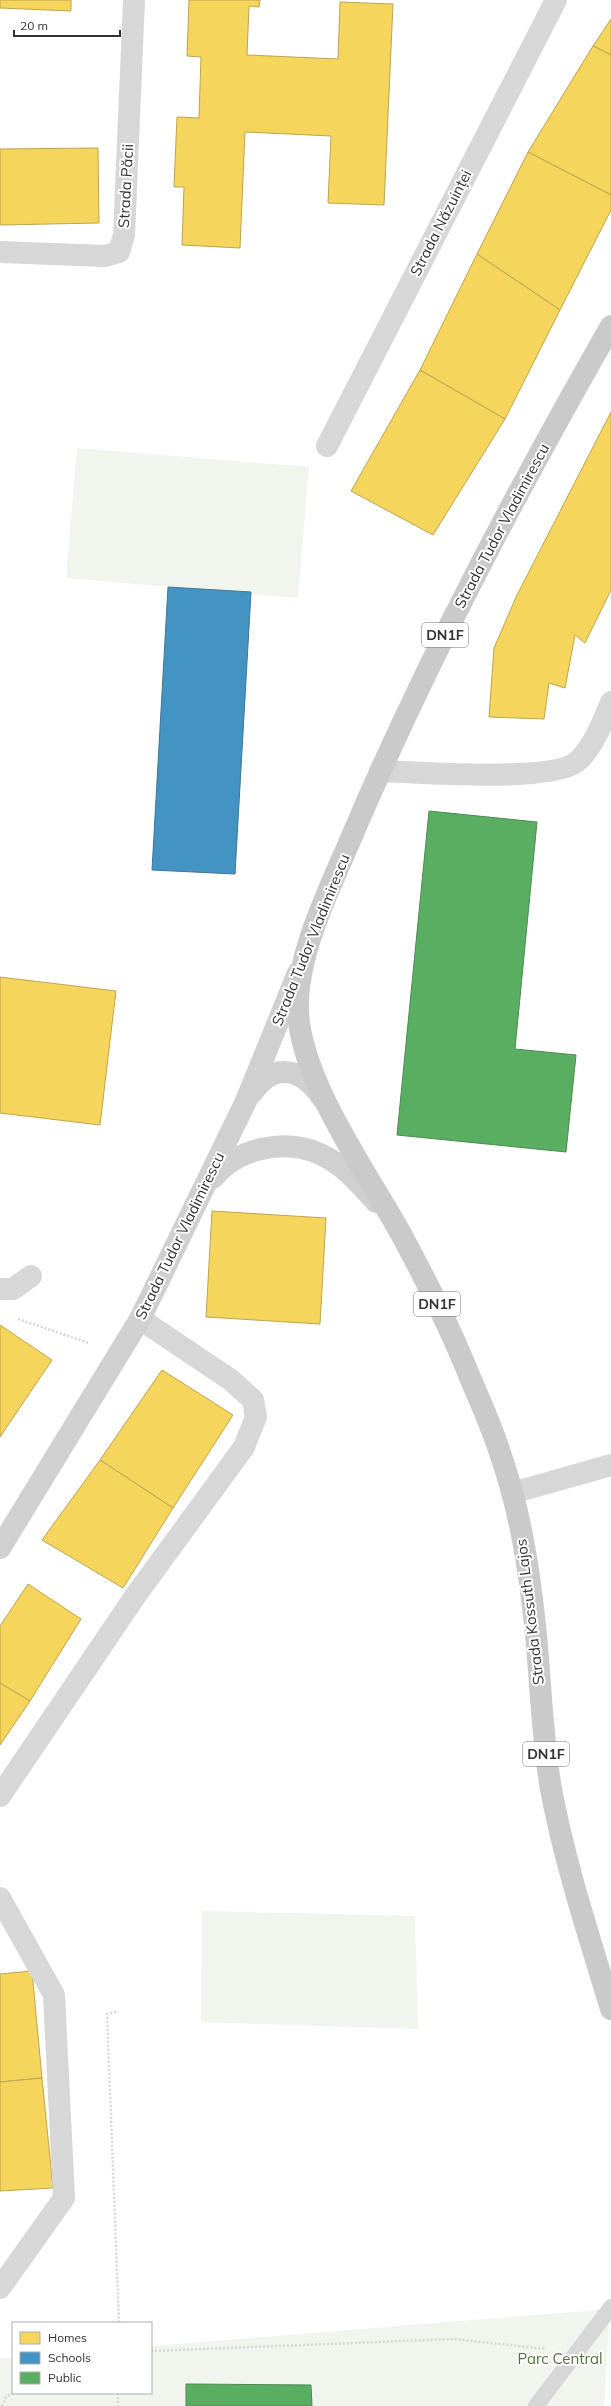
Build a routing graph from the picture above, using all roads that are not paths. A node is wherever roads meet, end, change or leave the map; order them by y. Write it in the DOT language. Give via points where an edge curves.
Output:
graph roads {
  1 [pos="134,0"];
  2 [pos="556,0"];
  3 [pos="0,252"];
  4 [pos="611,326"];
  5 [pos="327,446"];
  6 [pos="611,702"];
  7 [pos="380,772"];
  8 [pos="305,956"];
  9 [pos="246,1101"];
  10 [pos="339,1125"];
  11 [pos="207,1185"];
  12 [pos="399,1231"];
  13 [pos="31,1276"];
  14 [pos="0,1289"];
  15 [pos="140,1319"];
  16 [pos="611,1465"];
  17 [pos="512,1493"];
  18 [pos="0,1548"];
  19 [pos="0,1796"];
  20 [pos="0,1898"];
  21 [pos="611,2009"];
  22 [pos="0,2288"];
  23 [pos="611,2307"];
  24 [pos="536,2406"];
  1 -- 3 [label="street, Strada Păcii" via="124,235 119,252 106,256"];
  2 -- 5 [label="street, Strada Năzuinței"];
  4 -- 7 [label="main road, Strada Tudor Vladimirescu / DN1F" via="445,635"];
  6 -- 7 [label="street" via="600,730 578,761 556,771 529,775"];
  7 -- 8 [label="main road, Strada Tudor Vladimirescu / DN1F" via="321,910"];
  8 -- 9 [label="main road, Strada Tudor Vladimirescu"];
  8 -- 10 [label="main road, Strada Kossuth Lajos / DN1F" via="297,1006 302,1046"];
  9 -- 10 [label="main road, Strada Kossuth Lajos" via="262,1080 280,1072 289,1072 305,1078 312,1085"];
  9 -- 11 [label="main road, Strada Tudor Vladimirescu"];
  10 -- 12 [label="main road, Strada Kossuth Lajos / DN1F"];
  11 -- 12 [label="main road, Strada Kossuth Lajos" via="219,1170 251,1152 273,1147 296,1147 320,1154 354,1178"];
  11 -- 15 [label="main road, Strada Tudor Vladimirescu"];
  12 -- 17 [label="main road, Strada Kossuth Lajos / DN1F" via="469,1373 501,1456"];
  13 -- 14 [label="street" via="13,1289"];
  15 -- 18 [label="main road, Strada Tudor Vladimirescu"];
  15 -- 19 [label="street" via="231,1380 253,1400 256,1417 244,1447 136,1595"];
  16 -- 17 [label="street"];
  17 -- 21 [label="main road, Strada Kossuth Lajos / DN1F" via="526,1558 550,1785 565,1857"];
  20 -- 22 [label="street" via="54,1995 64,2198"];
  23 -- 24 [label="lane"];
}
